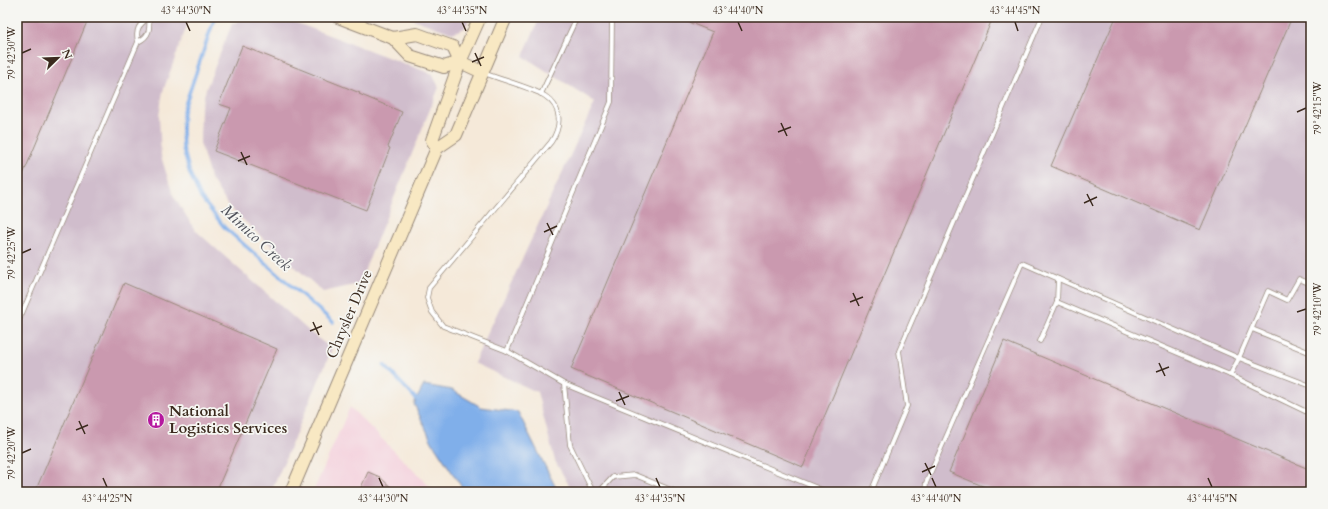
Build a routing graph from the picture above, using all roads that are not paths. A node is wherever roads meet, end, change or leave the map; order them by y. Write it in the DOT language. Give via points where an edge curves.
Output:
graph roads {
  1 [pos="149,17"];
  2 [pos="338,17"];
  3 [pos="480,17"];
  4 [pos="506,17"];
  5 [pos="578,17"];
  6 [pos="612,17"];
  7 [pos="1042,17"];
  8 [pos="394,38"];
  9 [pos="138,42"];
  10 [pos="460,62"];
  11 [pos="482,72"];
  12 [pos="541,94"];
  13 [pos="437,148"];
  14 [pos="1058,279"];
  15 [pos="1311,284"];
  16 [pos="1057,302"];
  17 [pos="17,325"];
  18 [pos="1252,328"];
  19 [pos="1040,341"];
  20 [pos="507,351"];
  21 [pos="1311,354"];
  22 [pos="1239,358"];
  23 [pos="1230,375"];
  24 [pos="564,384"];
  25 [pos="1311,386"];
  26 [pos="1311,414"];
  27 [pos="291,492"];
  28 [pos="593,492"];
  29 [pos="599,492"];
  30 [pos="676,492"];
  31 [pos="827,492"];
  32 [pos="871,492"];
  33 [pos="925,492"];
  1 -- 9 [label="lane" via="141,23 136,34"];
  1 -- 9 [label="lane" via="150,27 146,38"];
  2 -- 8 [label="street"];
  3 -- 10 [label="street, Chrysler Drive"];
  4 -- 11 [label="street"];
  5 -- 12 [label="lane"];
  6 -- 20 [label="lane" via="611,102"];
  7 -- 32 [label="lane" via="899,351 907,406"];
  8 -- 10 [label="street" via="410,56 444,67"];
  8 -- 10 [label="street" via="417,34 453,47"];
  9 -- 17 [label="lane"];
  10 -- 11 [label="street"];
  10 -- 13 [label="street, Chrysler Drive" via="432,140"];
  11 -- 12 [label="lane"];
  11 -- 13 [label="street" via="456,135"];
  12 -- 20 [label="lane" via="556,108 559,123 556,135 429,288 427,298 432,312 443,326"];
  13 -- 27 [label="street, Chrysler Drive"];
  14 -- 16 [label="lane"];
  14 -- 22 [label="lane"];
  14 -- 33 [label="lane" via="1022,264 926,483"];
  15 -- 18 [label="lane" via="1299,279 1287,300 1268,291"];
  16 -- 19 [label="lane"];
  16 -- 23 [label="lane"];
  18 -- 21 [label="lane"];
  18 -- 22 [label="lane"];
  20 -- 24 [label="lane"];
  22 -- 23 [label="lane"];
  22 -- 25 [label="lane"];
  23 -- 26 [label="lane"];
  24 -- 28 [label="lane" via="570,444"];
  24 -- 31 [label="lane"];
  29 -- 30 [label="lane" via="613,477 635,475"];
}
